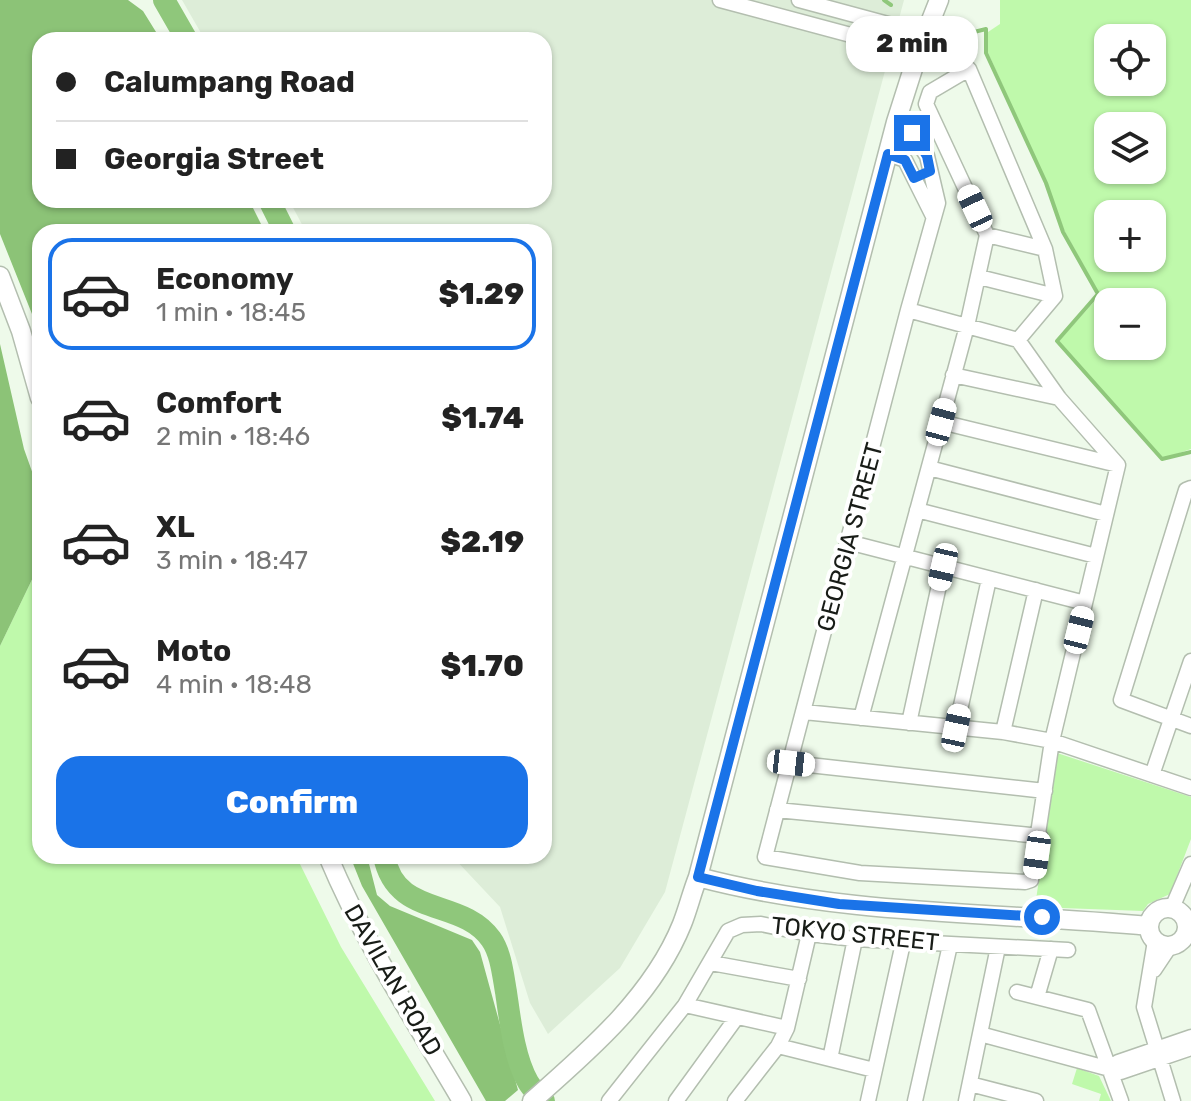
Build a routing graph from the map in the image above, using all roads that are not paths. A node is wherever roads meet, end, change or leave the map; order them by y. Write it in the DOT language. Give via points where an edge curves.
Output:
graph roads {
  1 [pos="720,0"];
  2 [pos="799,0"];
  3 [pos="939,0"];
  4 [pos="925,34"];
  5 [pos="918,53"];
  6 [pos="896,122"];
  7 [pos="888,154"];
  8 [pos="932,176"];
  9 [pos="916,184"];
  10 [pos="933,216"];
  11 [pos="987,235"];
  12 [pos="1045,249"];
  13 [pos="0,276"];
  14 [pos="979,277"];
  15 [pos="1055,296"];
  16 [pos="908,310"];
  17 [pos="967,326"];
  18 [pos="1018,340"];
  19 [pos="32,370"];
  20 [pos="953,375"];
  21 [pos="1059,398"];
  22 [pos="941,422"];
  23 [pos="1118,465"];
  24 [pos="929,468"];
  25 [pos="1188,489"];
  26 [pos="917,510"];
  27 [pos="1106,514"];
  28 [pos="848,542"];
  29 [pos="1096,556"];
  30 [pos="905,558"];
  31 [pos="943,567"];
  32 [pos="989,579"];
  33 [pos="1036,590"];
  34 [pos="1085,603"];
  35 [pos="1191,661"];
  36 [pos="804,712"];
  37 [pos="861,718"];
  38 [pos="1172,719"];
  39 [pos="909,723"];
  40 [pos="1191,726"];
  41 [pos="956,728"];
  42 [pos="1003,732"];
  43 [pos="1052,741"];
  44 [pos="791,763"];
  45 [pos="1152,775"];
  46 [pos="1191,788"];
  47 [pos="1045,791"];
  48 [pos="777,810"];
  49 [pos="1040,836"];
  50 [pos="332,864"];
  51 [pos="1191,864"];
  52 [pos="698,877"];
  53 [pos="1191,884"];
  54 [pos="1176,930"];
  55 [pos="809,934"];
  56 [pos="855,939"];
  57 [pos="903,943"];
  58 [pos="950,945"];
  59 [pos="998,947"];
  60 [pos="1051,949"];
  61 [pos="1068,950"];
  62 [pos="711,963"];
  63 [pos="799,979"];
  64 [pos="1017,992"];
  65 [pos="1037,997"];
  66 [pos="685,1005"];
  67 [pos="737,1017"];
  68 [pos="787,1028"];
  69 [pos="980,1034"];
  70 [pos="1191,1037"];
  71 [pos="778,1046"];
  72 [pos="1191,1048"];
  73 [pos="1157,1054"];
  74 [pos="830,1059"];
  75 [pos="1110,1068"];
  76 [pos="874,1070"];
  77 [pos="970,1084"];
  78 [pos="462,1101"];
  79 [pos="532,1101"];
  80 [pos="609,1101"];
  81 [pos="676,1101"];
  82 [pos="735,1101"];
  83 [pos="868,1101"];
  84 [pos="915,1101"];
  85 [pos="966,1101"];
  86 [pos="1036,1101"];
  87 [pos="1121,1101"];
  88 [pos="1173,1101"];
  1 -- 5 [label="street"];
  2 -- 4 [label="street"];
  3 -- 4 [label="main road"];
  4 -- 5 [label="main road"];
  5 -- 6 [label="main road"];
  6 -- 7 [label="main road"];
  6 -- 8 [label="street, GEORGIA STREET" via="921,146"];
  7 -- 9 [label="street" via="905,160"];
  7 -- 52 [label="main road"];
  8 -- 9 [label="street"];
  8 -- 10 [label="street, GEORGIA STREET" via="938,203"];
  9 -- 10 [label="street"];
  10 -- 16 [label="street, GEORGIA STREET"];
  11 -- 12 [label="street"];
  11 -- 12 [label="street" via="926,104 930,92 969,69"];
  11 -- 14 [label="street"];
  12 -- 15 [label="street"];
  13 -- 19 [label="main road"];
  14 -- 15 [label="street"];
  14 -- 17 [label="street"];
  15 -- 18 [label="street"];
  16 -- 17 [label="street"];
  16 -- 28 [label="street, GEORGIA STREET"];
  17 -- 18 [label="street"];
  17 -- 20 [label="street"];
  18 -- 21 [label="street"];
  20 -- 21 [label="street"];
  20 -- 22 [label="street"];
  21 -- 23 [label="street"];
  22 -- 23 [label="street"];
  22 -- 24 [label="street"];
  23 -- 27 [label="street"];
  24 -- 26 [label="street"];
  24 -- 27 [label="street"];
  25 -- 38 [label="street" via="1121,700"];
  26 -- 29 [label="street"];
  26 -- 30 [label="street"];
  27 -- 29 [label="street"];
  28 -- 30 [label="street"];
  28 -- 36 [label="street, GEORGIA STREET"];
  29 -- 34 [label="street"];
  30 -- 31 [label="street"];
  30 -- 37 [label="street"];
  31 -- 32 [label="street"];
  31 -- 39 [label="street"];
  32 -- 33 [label="street"];
  32 -- 41 [label="street"];
  33 -- 34 [label="street"];
  33 -- 42 [label="street"];
  34 -- 43 [label="street"];
  35 -- 38 [label="street"];
  36 -- 37 [label="street"];
  36 -- 44 [label="street, GEORGIA STREET"];
  37 -- 39 [label="street"];
  38 -- 40 [label="street"];
  38 -- 45 [label="street"];
  39 -- 41 [label="street"];
  41 -- 42 [label="street"];
  42 -- 43 [label="street"];
  43 -- 45 [label="street"];
  43 -- 47 [label="street"];
  44 -- 47 [label="street"];
  44 -- 48 [label="street, GEORGIA STREET"];
  45 -- 46 [label="street"];
  47 -- 49 [label="street"];
  48 -- 49 [label="street"];
  48 -- 49 [label="street, GEORGIA STREET" via="765,857 860,873 1025,882 1034,875"];
  50 -- 78 [label="main road, DAVILAN ROAD" via="377,956"];
  51 -- 54 [label="street"];
  52 -- 54 [label="main road" via="845,905"];
  52 -- 79 [label="main road" via="681,926 637,998"];
  53 -- 54 [label="street"];
  54 -- 73 [label="street" via="1149,977 1144,1007"];
  55 -- 56 [label="street, TOKYO STREET"];
  55 -- 62 [label="street, TOKYO STREET" via="742,925 728,931"];
  55 -- 63 [label="street"];
  56 -- 57 [label="street, TOKYO STREET"];
  56 -- 74 [label="street"];
  57 -- 58 [label="street, TOKYO STREET"];
  57 -- 76 [label="street"];
  58 -- 59 [label="street, TOKYO STREET"];
  58 -- 84 [label="street"];
  59 -- 60 [label="street, TOKYO STREET"];
  59 -- 69 [label="street"];
  60 -- 61 [label="street, TOKYO STREET"];
  60 -- 65 [label="street"];
  62 -- 63 [label="street"];
  62 -- 66 [label="street, TOKYO STREET"];
  63 -- 68 [label="street"];
  64 -- 65 [label="street"];
  65 -- 75 [label="street" via="1088,1010"];
  66 -- 67 [label="street"];
  66 -- 80 [label="street, TOKYO STREET"];
  67 -- 68 [label="street"];
  67 -- 81 [label="street"];
  68 -- 71 [label="street"];
  69 -- 75 [label="street"];
  69 -- 77 [label="street"];
  70 -- 73 [label="street"];
  71 -- 74 [label="street"];
  71 -- 82 [label="street"];
  72 -- 73 [label="street"];
  73 -- 75 [label="street"];
  73 -- 88 [label="street"];
  74 -- 76 [label="street"];
  75 -- 87 [label="street"];
  76 -- 83 [label="street"];
  77 -- 85 [label="street"];
  77 -- 86 [label="street"];
}
